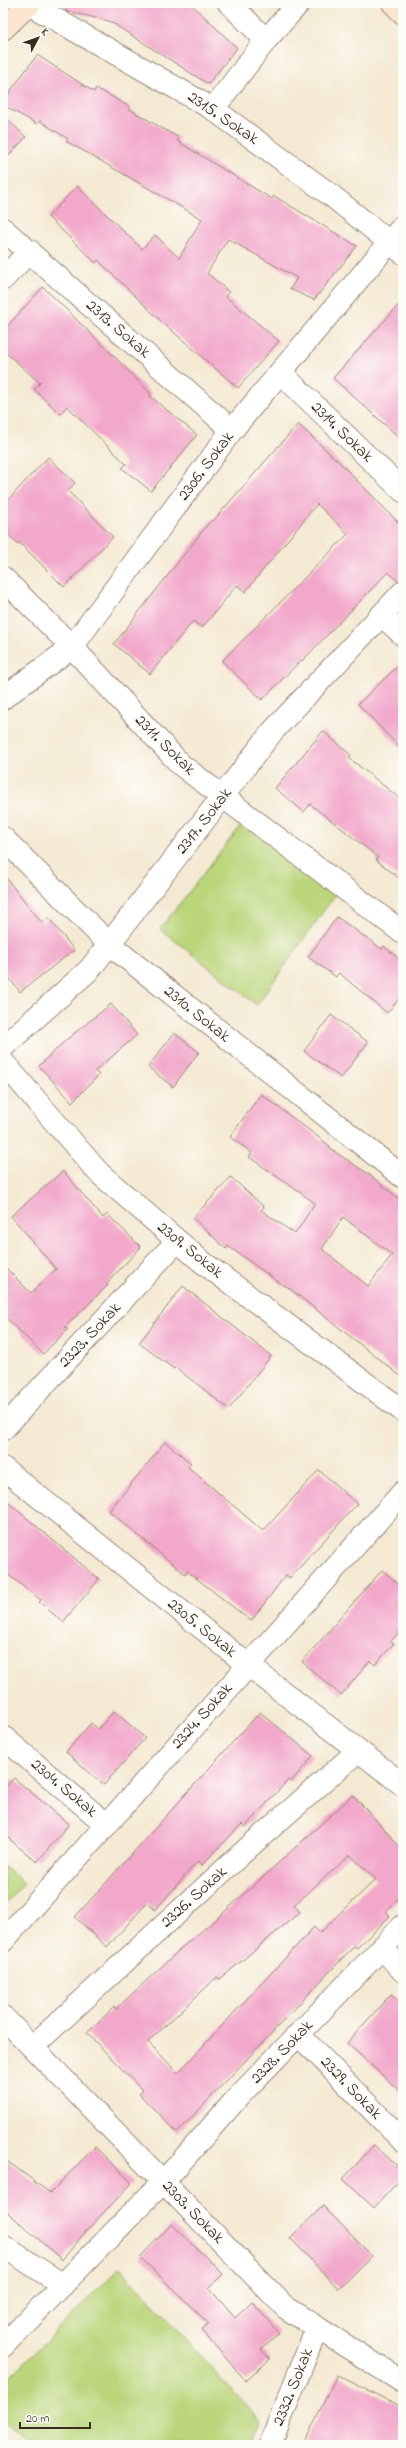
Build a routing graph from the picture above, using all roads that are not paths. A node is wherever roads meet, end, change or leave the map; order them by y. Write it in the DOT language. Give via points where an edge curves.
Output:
graph roads {
  1 [pos="229,3"];
  2 [pos="299,3"];
  3 [pos="393,3"];
  4 [pos="29,4"];
  5 [pos="403,13"];
  6 [pos="3,29"];
  7 [pos="266,40"];
  8 [pos="213,109"];
  9 [pos="3,229"];
  10 [pos="398,240"];
  11 [pos="30,251"];
  12 [pos="3,278"];
  13 [pos="280,372"];
  14 [pos="232,430"];
  15 [pos="403,491"];
  16 [pos="3,578"];
  17 [pos="403,592"];
  18 [pos="382,615"];
  19 [pos="403,635"];
  20 [pos="72,647"];
  21 [pos="3,698"];
  22 [pos="223,797"];
  23 [pos="3,838"];
  24 [pos="403,933"];
  25 [pos="109,944"];
  26 [pos="6,1037"];
  27 [pos="3,1062"];
  28 [pos="403,1177"];
  29 [pos="177,1241"];
  30 [pos="403,1411"];
  31 [pos="3,1429"];
  32 [pos="3,1468"];
  33 [pos="403,1492"];
  34 [pos="248,1664"];
  35 [pos="3,1737"];
  36 [pos="358,1751"];
  37 [pos="401,1780"];
  38 [pos="106,1824"];
  39 [pos="403,1926"];
  40 [pos="3,1941"];
  41 [pos="382,1948"];
  42 [pos="403,1971"];
  43 [pos="3,2017"];
  44 [pos="299,2035"];
  45 [pos="32,2047"];
  46 [pos="403,2142"];
  47 [pos="163,2182"];
  48 [pos="3,2246"];
  49 [pos="63,2285"];
  50 [pos="316,2328"];
  51 [pos="3,2346"];
  52 [pos="403,2382"];
  53 [pos="270,2445"];
  1 -- 7 [label="street"];
  2 -- 7 [label="street"];
  3 -- 5 [label="main road"];
  4 -- 6 [label="main road"];
  4 -- 8 [label="street, 2315. Sokak"];
  7 -- 8 [label="street"];
  8 -- 10 [label="street, 2315. Sokak" via="332,196"];
  9 -- 11 [label="street, 2313. Sokak"];
  10 -- 13 [label="street, 2306. Sokak"];
  11 -- 12 [label="street"];
  11 -- 14 [label="street, 2313. Sokak"];
  13 -- 14 [label="street, 2306. Sokak"];
  13 -- 15 [label="street, 2314. Sokak"];
  14 -- 20 [label="street, 2306. Sokak"];
  16 -- 20 [label="street, 2311. Sokak"];
  17 -- 18 [label="street, 2317. Sokak"];
  18 -- 19 [label="street"];
  18 -- 22 [label="street, 2317. Sokak" via="272,732"];
  20 -- 21 [label="street, 2306. Sokak"];
  20 -- 22 [label="street, 2311. Sokak" via="181,765"];
  22 -- 24 [label="street, 2311. Sokak"];
  22 -- 25 [label="street, 2317. Sokak"];
  23 -- 25 [label="street, 2310. Sokak"];
  25 -- 26 [label="street, 2317. Sokak" via="90,969"];
  25 -- 28 [label="street, 2310. Sokak"];
  27 -- 29 [label="street, 2309. Sokak" via="99,1173"];
  29 -- 30 [label="street, 2309. Sokak"];
  29 -- 31 [label="street, 2323. Sokak"];
  32 -- 34 [label="street, 2305. Sokak"];
  33 -- 34 [label="street, 2324. Sokak"];
  34 -- 36 [label="street, 2305. Sokak"];
  34 -- 38 [label="street, 2324. Sokak"];
  35 -- 38 [label="street, 2304. Sokak"];
  36 -- 37 [label="street, 2305. Sokak"];
  36 -- 45 [label="street, 2326. Sokak" via="250,1846"];
  38 -- 40 [label="street, 2324. Sokak"];
  39 -- 41 [label="street, 2328. Sokak"];
  41 -- 42 [label="street"];
  41 -- 44 [label="street, 2328. Sokak"];
  43 -- 45 [label="street, 2303. Sokak"];
  44 -- 46 [label="street, 2329. Sokak"];
  44 -- 47 [label="street, 2328. Sokak" via="240,2095"];
  45 -- 47 [label="street, 2303. Sokak"];
  47 -- 49 [label="street, 2328. Sokak"];
  47 -- 50 [label="street, 2303. Sokak" via="286,2308"];
  48 -- 49 [label="street"];
  49 -- 51 [label="street, 2328. Sokak"];
  50 -- 52 [label="street, 2303. Sokak"];
  50 -- 53 [label="street, 2332. Sokak"];
}
